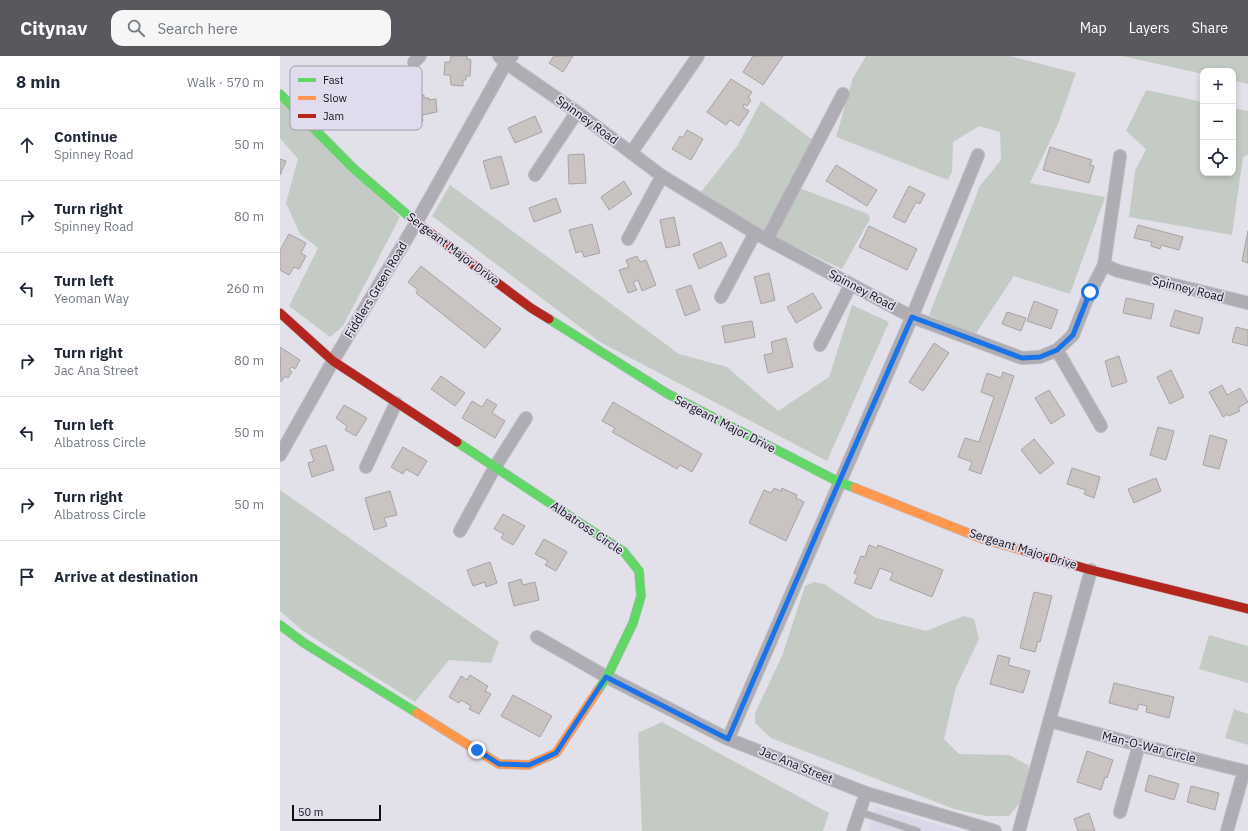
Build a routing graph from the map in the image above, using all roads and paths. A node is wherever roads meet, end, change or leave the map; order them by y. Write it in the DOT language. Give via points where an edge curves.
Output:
graph roads {
  1 [pos="698,56"];
  2 [pos="505,58"];
  3 [pos="280,94"];
  4 [pos="843,94"];
  5 [pos="290,104"];
  6 [pos="576,112"];
  7 [pos="316,130"];
  8 [pos="631,153"];
  9 [pos="978,155"];
  10 [pos="1120,156"];
  11 [pos="535,175"];
  12 [pos="662,176"];
  13 [pos="416,223"];
  14 [pos="755,233"];
  15 [pos="628,239"];
  16 [pos="766,239"];
  17 [pos="1104,265"];
  18 [pos="851,284"];
  19 [pos="721,297"];
  20 [pos="1248,303"];
  21 [pos="280,313"];
  22 [pos="912,317"];
  23 [pos="820,345"];
  24 [pos="1057,350"];
  25 [pos="333,361"];
  26 [pos="396,403"];
  27 [pos="526,418"];
  28 [pos="1101,426"];
  29 [pos="280,454"];
  30 [pos="366,467"];
  31 [pos="495,467"];
  32 [pos="839,482"];
  33 [pos="460,531"];
  34 [pos="1091,570"];
  35 [pos="1248,609"];
  36 [pos="280,625"];
  37 [pos="537,637"];
  38 [pos="606,677"];
  39 [pos="1050,721"];
  40 [pos="728,739"];
  41 [pos="1139,745"];
  42 [pos="1246,771"];
  43 [pos="866,793"];
  44 [pos="860,812"];
  45 [pos="1120,812"];
  46 [pos="968,827"];
  47 [pos="853,831"];
  48 [pos="917,831"];
  49 [pos="995,831"];
  50 [pos="1019,831"];
  51 [pos="1227,831"];
  1 -- 8 [label="street"];
  2 -- 6 [label="street, Spinney Road"];
  2 -- 13 [label="street, Fiddlers Green Road"];
  3 -- 5 [label="street, Sergeant Major Drive"];
  4 -- 16 [label="street"];
  6 -- 8 [label="street, Spinney Road"];
  6 -- 11 [label="street"];
  7 -- 13 [label="street, Sergeant Major Drive" via="353,168"];
  8 -- 12 [label="street, Spinney Road"];
  9 -- 22 [label="street"];
  10 -- 17 [label="street"];
  12 -- 14 [label="street, Spinney Road"];
  12 -- 15 [label="street"];
  13 -- 25 [label="street, Fiddlers Green Road"];
  13 -- 32 [label="street, Sergeant Major Drive" via="531,308 668,394"];
  14 -- 16 [label="street, Spinney Road"];
  14 -- 19 [label="street"];
  16 -- 18 [label="street, Spinney Road"];
  17 -- 20 [label="street, Spinney Road" via="1118,271"];
  17 -- 24 [label="street, Spinney Road" via="1073,335"];
  18 -- 22 [label="street, Spinney Road"];
  18 -- 23 [label="street"];
  21 -- 25 [label="street, Albatross Circle"];
  22 -- 24 [label="street, Spinney Road" via="1022,358 1040,357"];
  22 -- 32 [label="street"];
  24 -- 28 [label="street"];
  25 -- 26 [label="street, Albatross Circle"];
  25 -- 29 [label="street, Fiddlers Green Road"];
  26 -- 30 [label="street"];
  26 -- 31 [label="street, Albatross Circle"];
  27 -- 31 [label="street"];
  31 -- 33 [label="street"];
  31 -- 38 [label="street, Albatross Circle" via="624,552 639,571 641,596 633,624"];
  32 -- 34 [label="street, Sergeant Major Drive" via="983,539"];
  32 -- 40 [label="street"];
  34 -- 35 [label="street, Sergeant Major Drive"];
  34 -- 39 [label="street"];
  36 -- 38 [label="street, Albatross Circle" via="304,643 499,764 529,765 556,753"];
  37 -- 38 [label="street, Jac Ana Street"];
  38 -- 40 [label="street, Jac Ana Street"];
  39 -- 41 [label="street, Man-O-War Circle"];
  39 -- 50 [label="street"];
  40 -- 43 [label="street, Jac Ana Street"];
  41 -- 42 [label="street, Man-O-War Circle"];
  41 -- 45 [label="street"];
  42 -- 51 [label="street"];
  43 -- 44 [label="street"];
  43 -- 46 [label="street, Jac Ana Street"];
  44 -- 47 [label="street"];
  44 -- 48 [label="lane"];
  46 -- 49 [label="street, Jac Ana Street"];
}
